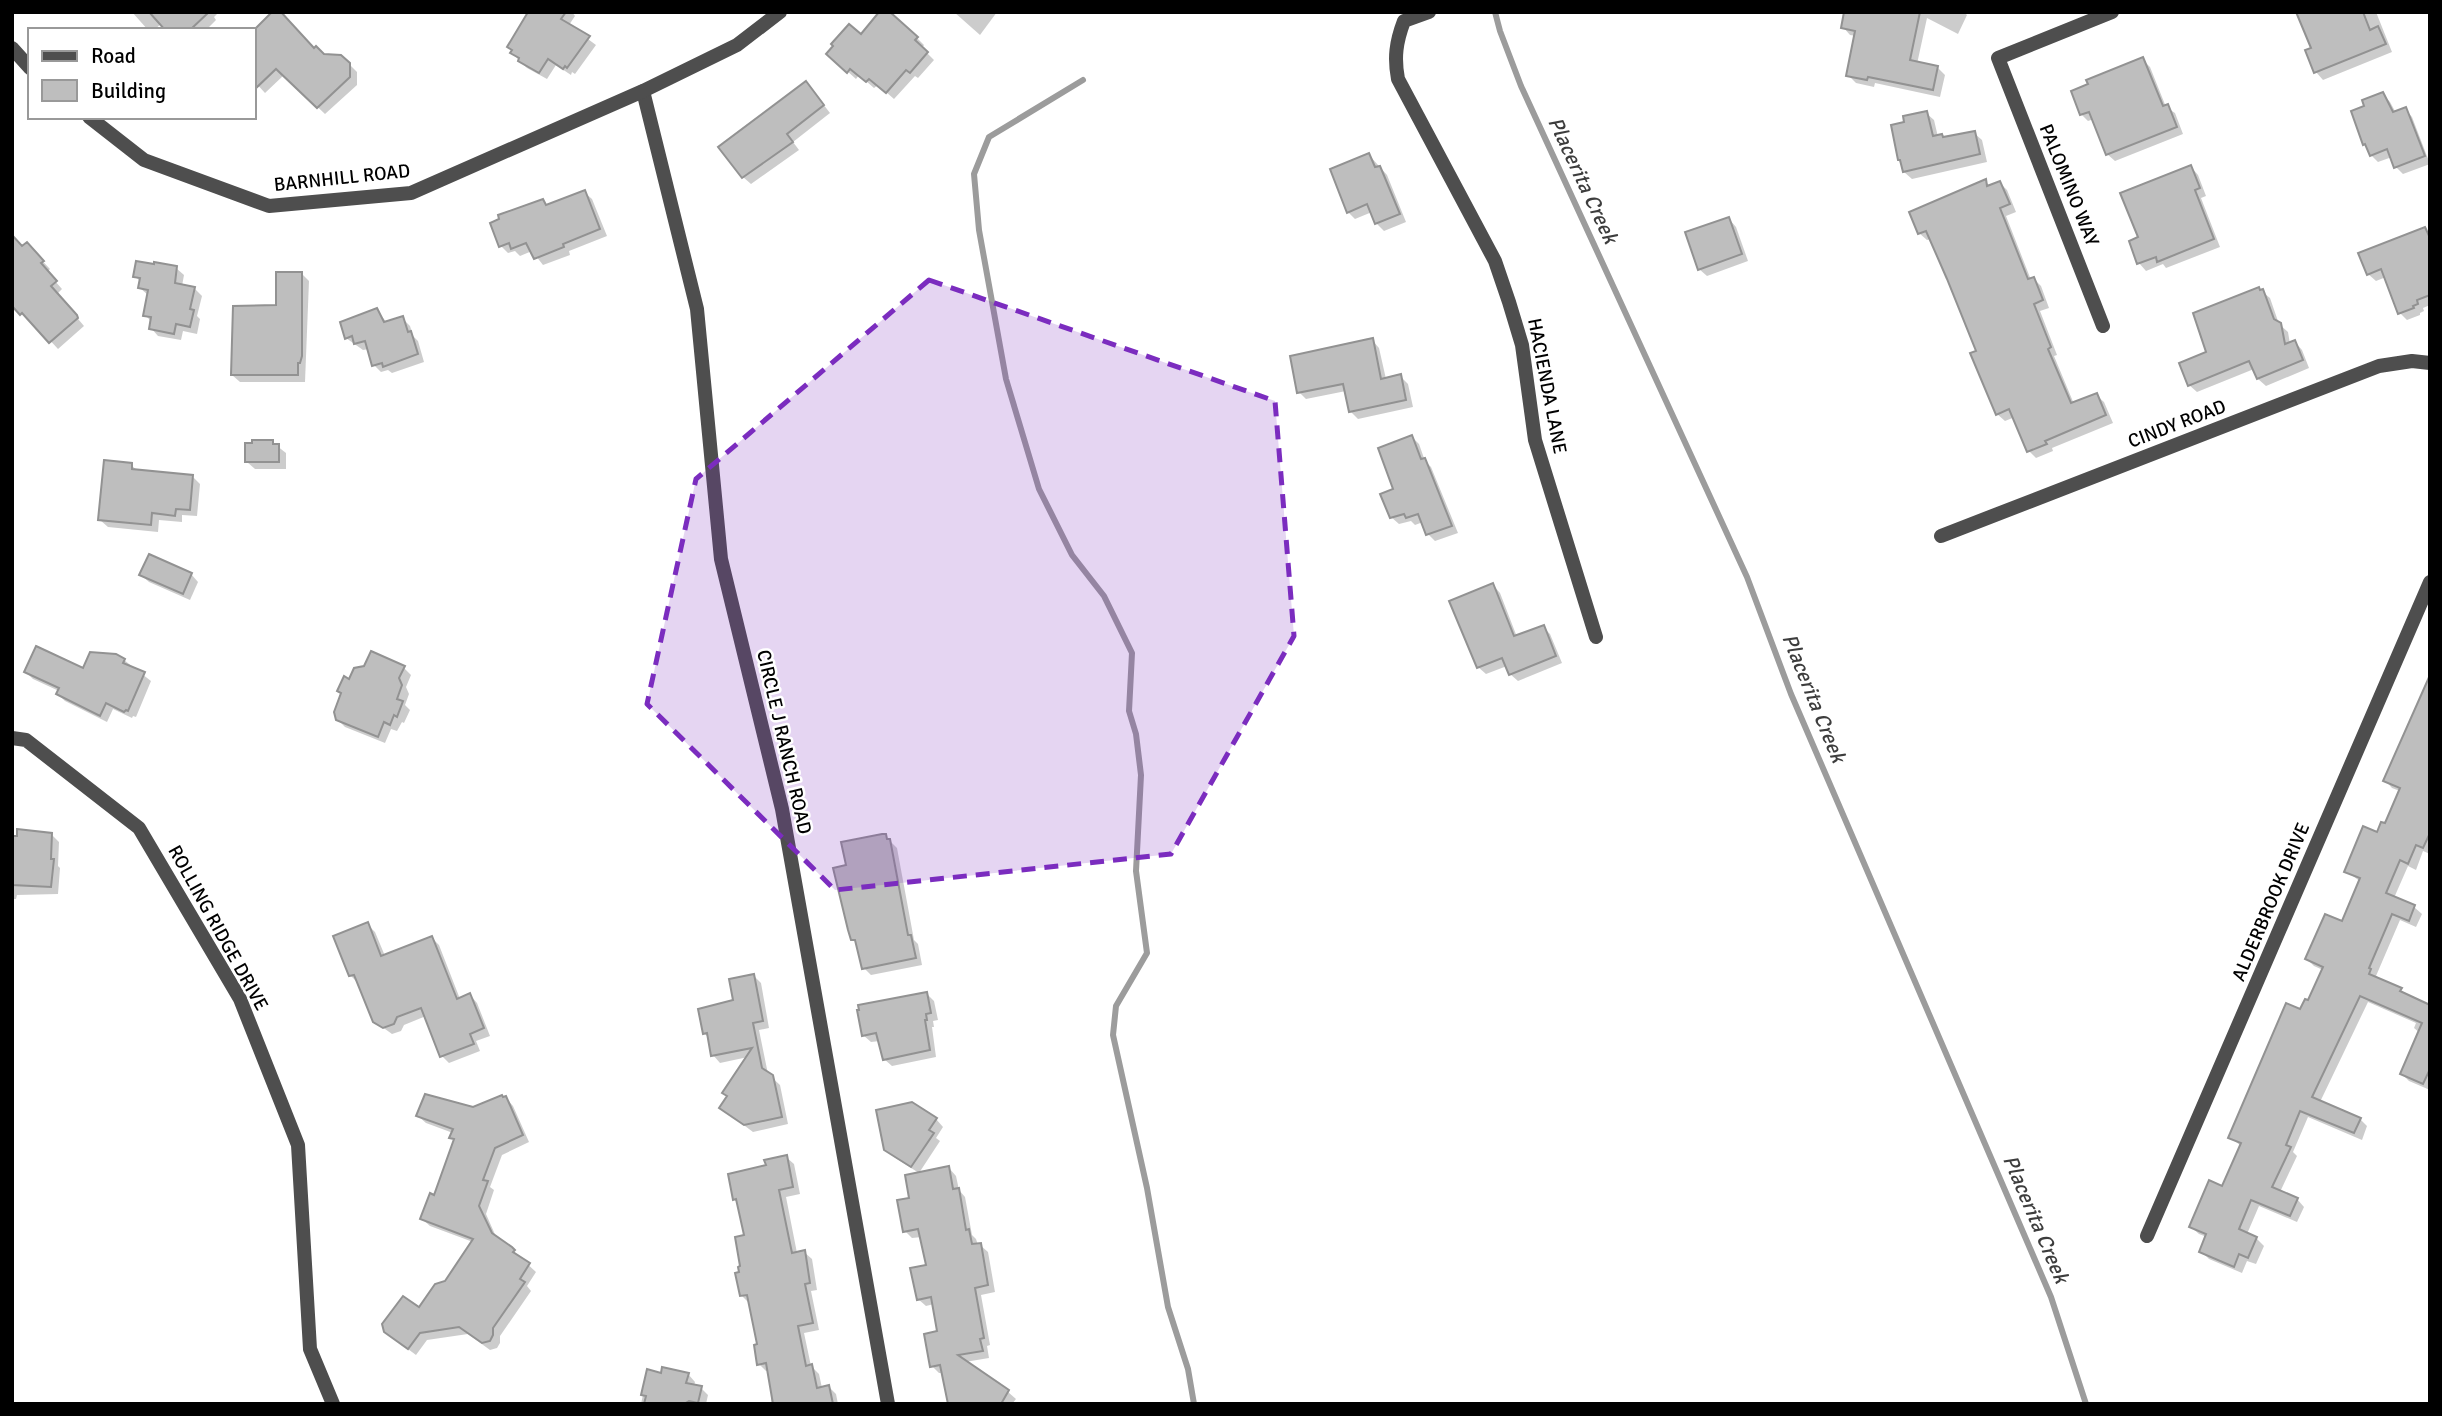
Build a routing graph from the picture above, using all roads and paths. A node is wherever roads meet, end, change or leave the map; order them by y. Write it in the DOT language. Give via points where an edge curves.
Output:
graph roads {
  1 [pos="780,12"];
  2 [pos="1429,12"];
  3 [pos="2112,12"];
  4 [pos="12,48"];
  5 [pos="28,66"];
  6 [pos="643,91"];
  7 [pos="92,119"];
  8 [pos="2104,326"];
  9 [pos="2430,363"];
  10 [pos="1941,536"];
  11 [pos="2430,582"];
  12 [pos="1596,637"];
  13 [pos="12,738"];
  14 [pos="2147,1236"];
  15 [pos="333,1404"];
  16 [pos="888,1404"];
  1 -- 6 [label="street, BARNHILL ROAD" via="737,44"];
  2 -- 12 [label="street, HACIENDA LANE" via="1404,21 1397,39 1398,79 1494,261 1509,302 1522,345 1535,440"];
  3 -- 8 [label="street, PALOMINO WAY" via="1998,58"];
  4 -- 5 [label="street"];
  6 -- 7 [label="street, BARNHILL ROAD" via="411,193 269,206 144,160"];
  6 -- 16 [label="street, CIRCLE J RANCH ROAD" via="697,309 721,559 782,809"];
  9 -- 10 [label="street, CINDY ROAD" via="2379,366"];
  11 -- 14 [label="street, ALDERBROOK DRIVE"];
  13 -- 15 [label="street, ROLLING RIDGE DRIVE" via="26,740 139,828 240,999 298,1144 310,1349"];
}
